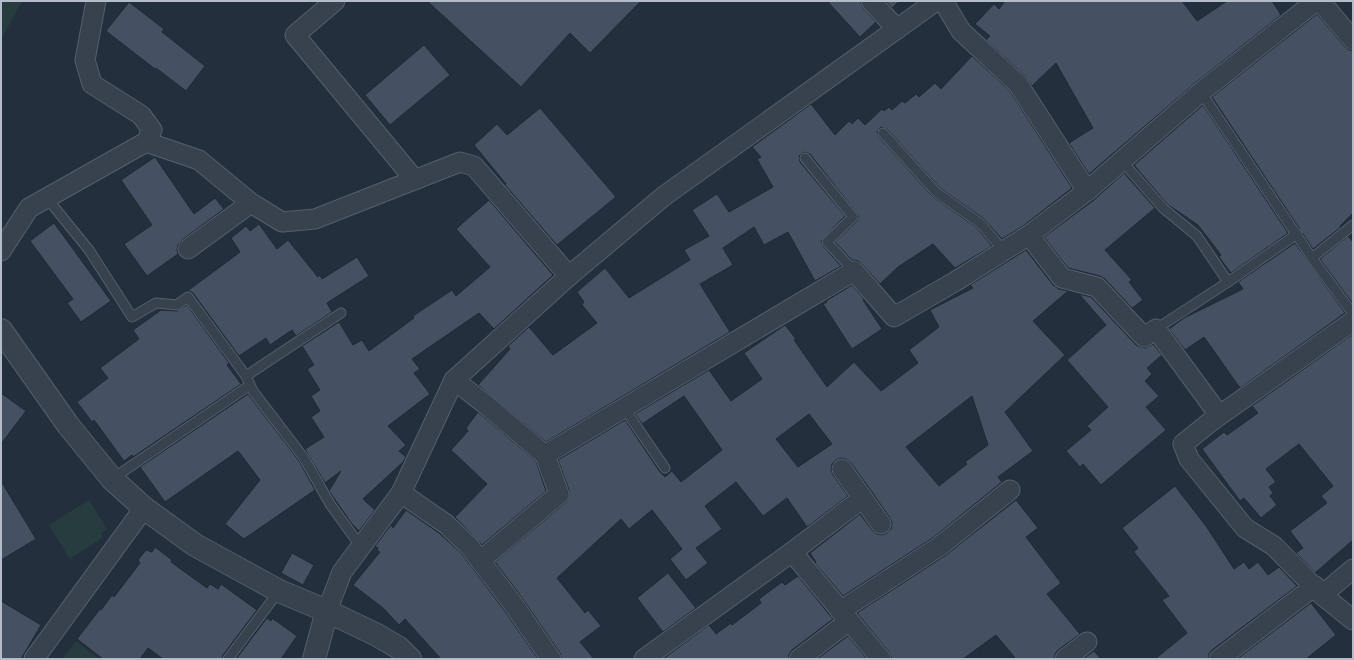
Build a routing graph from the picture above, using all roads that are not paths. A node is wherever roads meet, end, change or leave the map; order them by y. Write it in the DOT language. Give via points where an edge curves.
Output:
graph roads {
  1 [pos="96,1"];
  2 [pos="335,1"];
  3 [pos="871,1"];
  4 [pos="936,1"];
  5 [pos="943,1"];
  6 [pos="1316,1"];
  7 [pos="1320,1"];
  8 [pos="897,29"];
  9 [pos="1353,40"];
  10 [pos="1201,92"];
  11 [pos="883,133"];
  12 [pos="146,142"];
  13 [pos="805,158"];
  14 [pos="1122,161"];
  15 [pos="415,180"];
  16 [pos="1087,191"];
  17 [pos="46,198"];
  18 [pos="251,203"];
  19 [pos="1353,225"];
  20 [pos="1297,234"];
  21 [pos="1029,235"];
  22 [pos="188,249"];
  23 [pos="1004,250"];
  24 [pos="1,251"];
  25 [pos="1312,258"];
  26 [pos="854,271"];
  27 [pos="569,276"];
  28 [pos="1228,282"];
  29 [pos="341,313"];
  30 [pos="1353,314"];
  31 [pos="1353,321"];
  32 [pos="1156,329"];
  33 [pos="1,330"];
  34 [pos="248,380"];
  35 [pos="454,380"];
  36 [pos="624,408"];
  37 [pos="1213,420"];
  38 [pos="545,455"];
  39 [pos="665,468"];
  40 [pos="842,469"];
  41 [pos="112,479"];
  42 [pos="1010,490"];
  43 [pos="401,493"];
  44 [pos="863,498"];
  45 [pos="144,508"];
  46 [pos="881,524"];
  47 [pos="361,547"];
  48 [pos="792,552"];
  49 [pos="480,560"];
  50 [pos="1353,569"];
  51 [pos="278,591"];
  52 [pos="1318,591"];
  53 [pos="327,611"];
  54 [pos="845,616"];
  55 [pos="1353,620"];
  56 [pos="1088,642"];
  57 [pos="34,659"];
  58 [pos="228,659"];
  59 [pos="314,659"];
  60 [pos="410,659"];
  61 [pos="551,659"];
  62 [pos="644,659"];
  63 [pos="799,659"];
  64 [pos="882,659"];
  65 [pos="1065,659"];
  66 [pos="1219,659"];
  1 -- 12 [label="street" via="85,60 92,84 141,115 152,130"];
  2 -- 15 [label="street" via="295,36"];
  3 -- 8 [label="street"];
  4 -- 8 [label="street"];
  5 -- 16 [label="street" via="961,31 1018,84"];
  6 -- 10 [label="street"];
  7 -- 9 [label="street"];
  8 -- 27 [label="street" via="664,196"];
  10 -- 14 [label="street"];
  10 -- 20 [label="lane"];
  11 -- 23 [label="lane" via="936,192 981,224"];
  12 -- 17 [label="street"];
  12 -- 18 [label="street" via="199,160"];
  13 -- 26 [label="lane" via="852,218 827,242"];
  14 -- 16 [label="street"];
  14 -- 28 [label="lane" via="1163,208 1197,236"];
  15 -- 18 [label="street" via="315,219 282,222"];
  15 -- 27 [label="street" via="460,162 474,166"];
  16 -- 21 [label="street"];
  17 -- 24 [label="street" via="29,208"];
  17 -- 34 [label="lane" via="89,250 132,317 156,303 177,305 188,297"];
  18 -- 22 [label="street"];
  19 -- 25 [label="lane"];
  20 -- 25 [label="lane"];
  20 -- 28 [label="lane"];
  21 -- 23 [label="street"];
  21 -- 32 [label="street" via="1062,278 1097,287 1144,337"];
  23 -- 26 [label="street" via="894,317"];
  25 -- 30 [label="lane"];
  26 -- 36 [label="street"];
  27 -- 35 [label="street"];
  28 -- 32 [label="lane"];
  29 -- 34 [label="lane"];
  31 -- 37 [label="street"];
  32 -- 37 [label="street" via="1219,415"];
  33 -- 41 [label="street" via="68,425"];
  34 -- 41 [label="lane"];
  34 -- 47 [label="lane" via="253,391 304,458 330,504"];
  35 -- 38 [label="street"];
  35 -- 43 [label="street"];
  36 -- 38 [label="street"];
  36 -- 39 [label="lane"];
  37 -- 52 [label="street" via="1183,444 1189,459 1245,528 1274,546"];
  38 -- 49 [label="street" via="560,494"];
  40 -- 44 [label="street"];
  41 -- 45 [label="street"];
  42 -- 54 [label="street" via="940,546"];
  43 -- 47 [label="street"];
  43 -- 49 [label="street" via="446,524"];
  44 -- 46 [label="street"];
  44 -- 48 [label="street"];
  45 -- 51 [label="street" via="195,545"];
  45 -- 57 [label="street"];
  47 -- 53 [label="street" via="342,572"];
  48 -- 54 [label="street"];
  48 -- 62 [label="street"];
  49 -- 61 [label="street"];
  50 -- 52 [label="street"];
  51 -- 53 [label="street"];
  51 -- 58 [label="lane"];
  52 -- 55 [label="street"];
  52 -- 66 [label="street"];
  53 -- 59 [label="street"];
  53 -- 60 [label="street" via="377,635 399,648"];
  54 -- 63 [label="street"];
  54 -- 64 [label="street"];
  56 -- 65 [label="street"];
}
